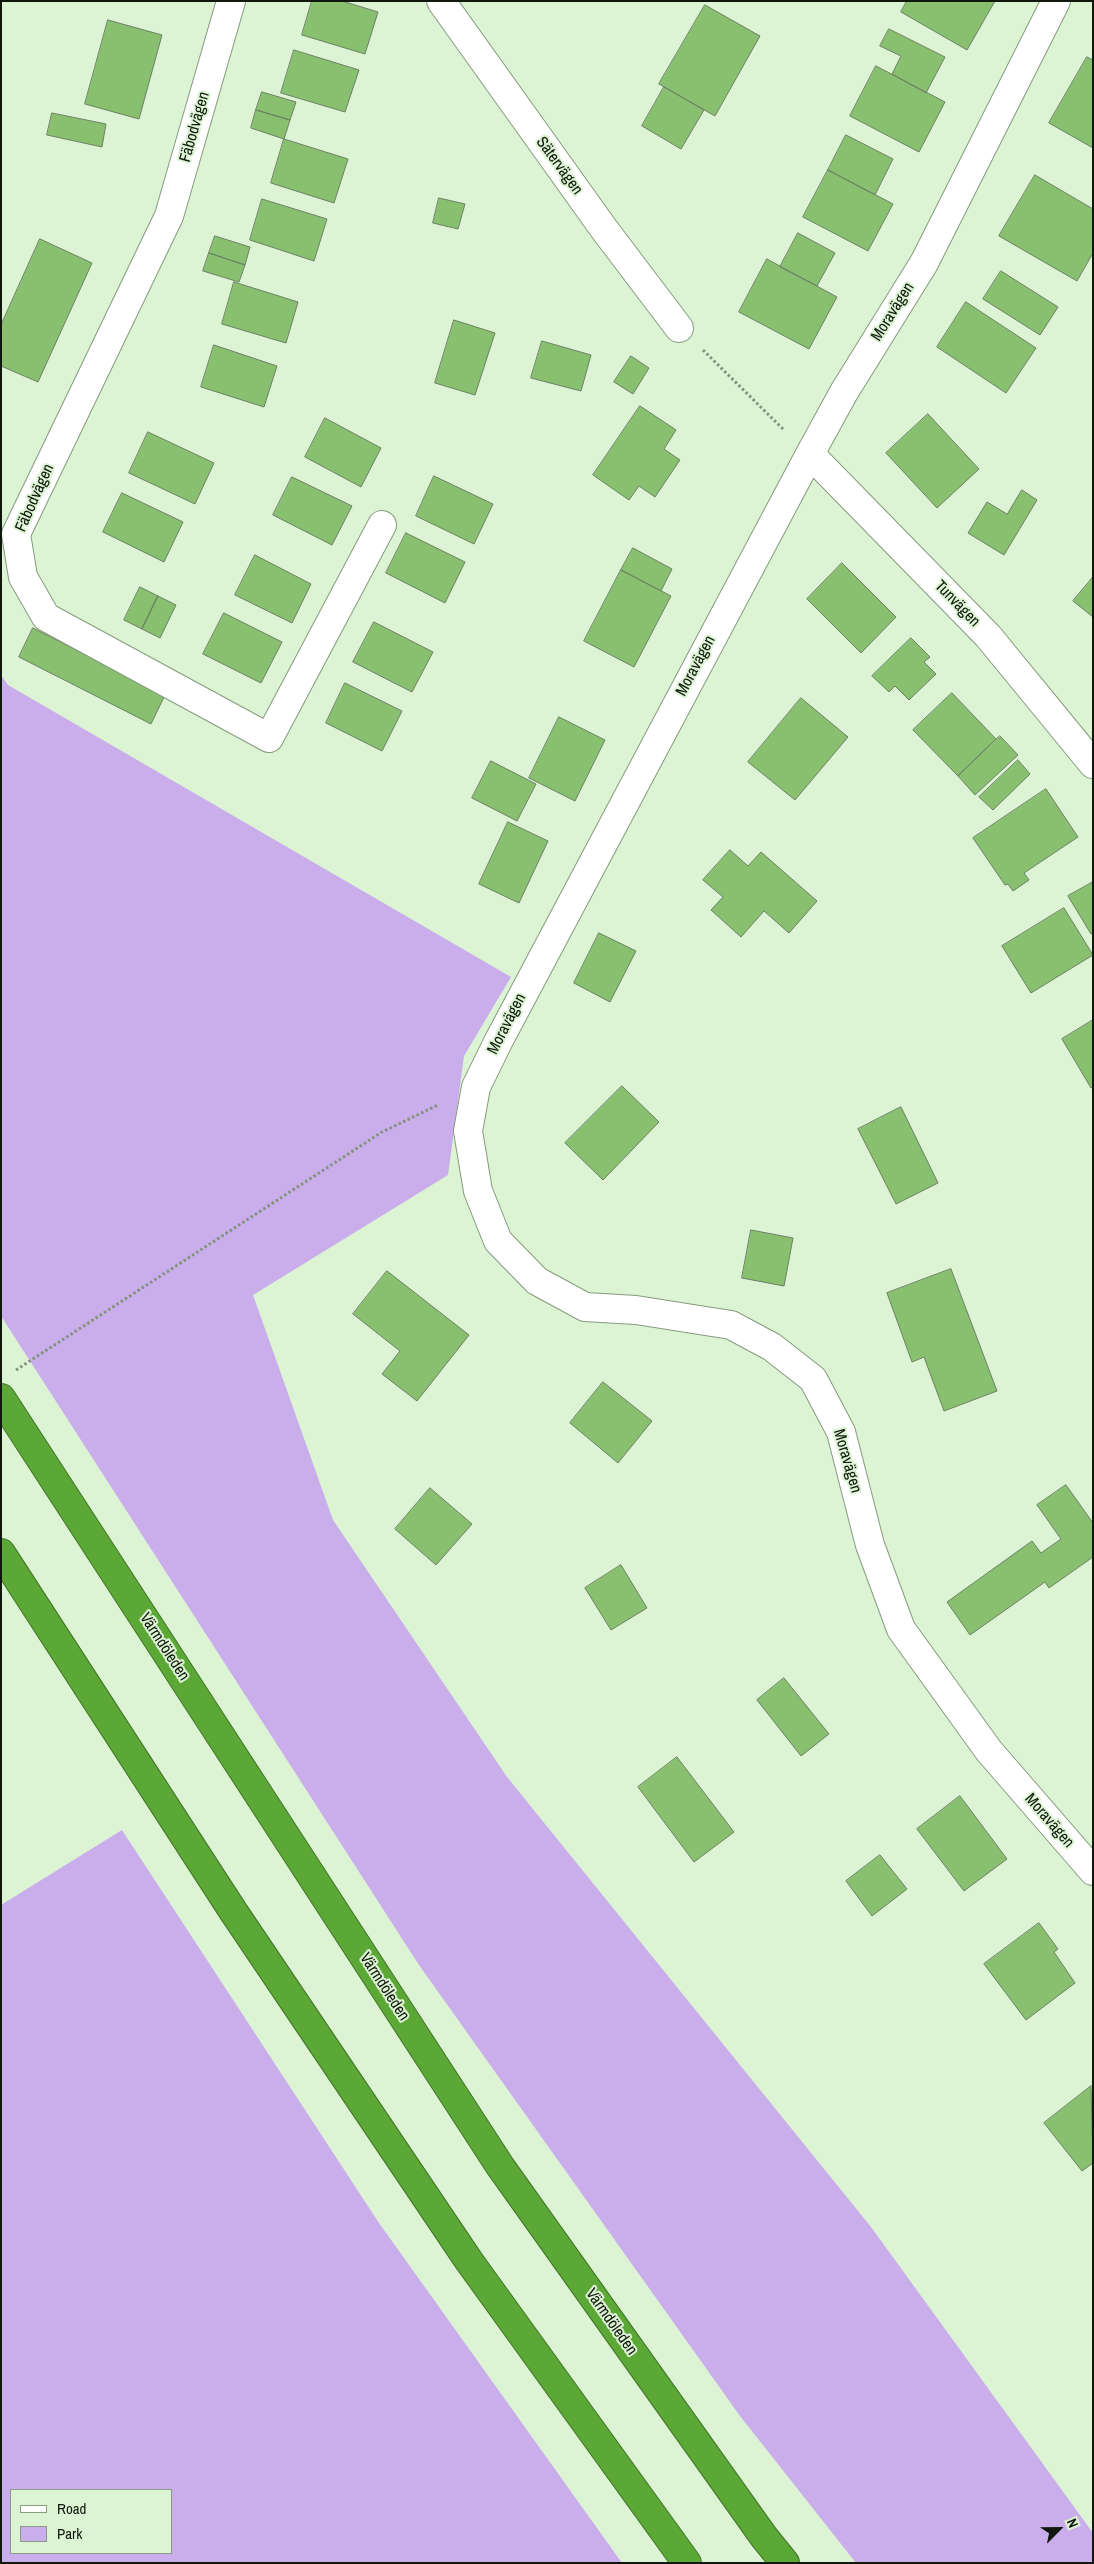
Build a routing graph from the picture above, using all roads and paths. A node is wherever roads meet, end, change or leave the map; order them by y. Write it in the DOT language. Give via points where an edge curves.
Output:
graph roads {
  1 [pos="231,1"];
  2 [pos="441,1"];
  3 [pos="1056,1"];
  4 [pos="679,328"];
  5 [pos="810,454"];
  6 [pos="382,525"];
  7 [pos="1093,764"];
  8 [pos="476,1087"];
  9 [pos="5,1386"];
  10 [pos="1,1553"];
  11 [pos="1093,1871"];
  12 [pos="687,2563"];
  13 [pos="785,2563"];
  1 -- 6 [label="street, Fäbodvägen" via="169,216 16,534 23,577 46,617 269,738"];
  2 -- 4 [label="street, Sätervägen"];
  3 -- 5 [label="street, Moravägen" via="924,263 844,392"];
  4 -- 5 [label="path"];
  5 -- 7 [label="street, Tunvägen" via="988,636"];
  5 -- 8 [label="street, Moravägen"];
  8 -- 9 [label="path" via="382,1132 126,1297"];
  8 -- 11 [label="street, Moravägen" via="468,1131 478,1191 498,1241 537,1281 585,1307 636,1310 731,1325 772,1346 813,1379 841,1432 870,1545 901,1629 989,1751"];
  9 -- 13 [label="highway, Värmdöleden" via="500,2166"];
  10 -- 12 [label="highway" via="233,1911 469,2261"];
}
